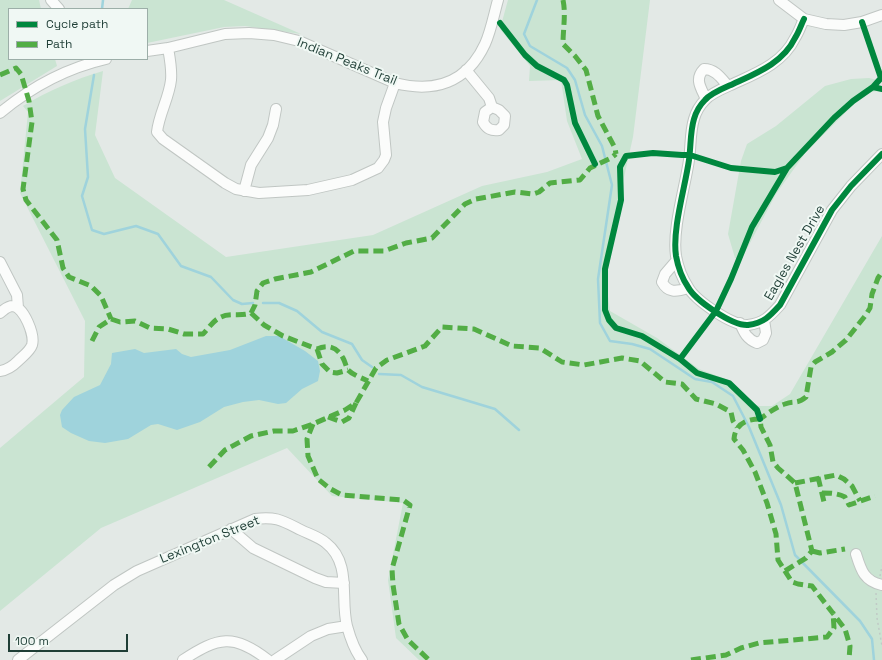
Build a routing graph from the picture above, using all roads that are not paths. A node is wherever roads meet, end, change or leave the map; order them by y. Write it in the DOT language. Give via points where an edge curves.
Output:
graph roads {
  1 [pos="51,0"];
  2 [pos="498,0"];
  3 [pos="779,0"];
  4 [pos="58,8"];
  5 [pos="882,15"];
  6 [pos="804,18"];
  7 [pos="168,48"];
  8 [pos="148,51"];
  9 [pos="100,60"];
  10 [pos="81,63"];
  11 [pos="466,70"];
  12 [pos="395,83"];
  13 [pos="728,86"];
  14 [pos="706,99"];
  15 [pos="492,107"];
  16 [pos="276,109"];
  17 [pos="0,113"];
  18 [pos="882,154"];
  19 [pos="244,191"];
  20 [pos="677,260"];
  21 [pos="0,262"];
  22 [pos="688,288"];
  23 [pos="18,308"];
  24 [pos="0,314"];
  25 [pos="764,320"];
  26 [pos="740,324"];
  27 [pos="0,371"];
  28 [pos="231,529"];
  29 [pos="856,554"];
  30 [pos="344,583"];
  31 [pos="879,588"];
  32 [pos="347,626"];
  33 [pos="18,660"];
  34 [pos="183,660"];
  35 [pos="268,660"];
  36 [pos="275,660"];
  37 [pos="362,660"];
  1 -- 4 [label="street"];
  2 -- 11 [label="street, Indian Peaks Trail" via="485,44"];
  3 -- 6 [label="street"];
  5 -- 6 [label="street" via="844,25 826,24"];
  6 -- 13 [label="street" via="790,47 776,61"];
  7 -- 8 [label="street, Indian Peaks Trail"];
  7 -- 12 [label="street, Indian Peaks Trail" via="225,34 274,35 299,41"];
  7 -- 19 [label="street" via="171,80 157,132 225,183"];
  9 -- 10 [label="street"];
  10 -- 17 [label="street" via="32,90"];
  11 -- 12 [label="street, Indian Peaks Trail" via="445,84 412,87"];
  11 -- 15 [label="street" via="489,98"];
  12 -- 19 [label="street" via="383,122 386,155 378,168 352,180 308,190 258,193"];
  13 -- 14 [label="street"];
  13 -- 14 [label="street" via="712,70 704,69 699,73 698,80"];
  14 -- 20 [label="street" via="695,117 691,130 689,162 675,236"];
  16 -- 19 [label="street" via="273,126 251,164"];
  18 -- 25 [label="street, Eagles Nest Drive" via="832,210 780,305"];
  20 -- 22 [label="street"];
  20 -- 22 [label="street" via="665,274 662,282 670,290"];
  21 -- 23 [label="street" via="17,295"];
  22 -- 26 [label="street" via="712,309"];
  23 -- 24 [label="street" via="8,306"];
  23 -- 27 [label="street" via="33,334 33,344 10,368"];
  25 -- 26 [label="street, Eagles Nest Drive"];
  25 -- 26 [label="street" via="766,333 763,340 757,343 750,340"];
  28 -- 30 [label="street" via="253,548 315,578 326,582"];
  28 -- 30 [label="street, Lexington Street" via="255,519 279,519 326,542 341,564"];
  28 -- 33 [label="street, Lexington Street" via="137,571 114,585"];
  29 -- 31 [label="street" via="867,579"];
  30 -- 32 [label="street, Lexington Street"];
  32 -- 36 [label="street" via="328,629 311,636"];
  32 -- 37 [label="street, Lexington Street"];
  34 -- 35 [label="street" via="215,642 229,641 257,651"];
}
